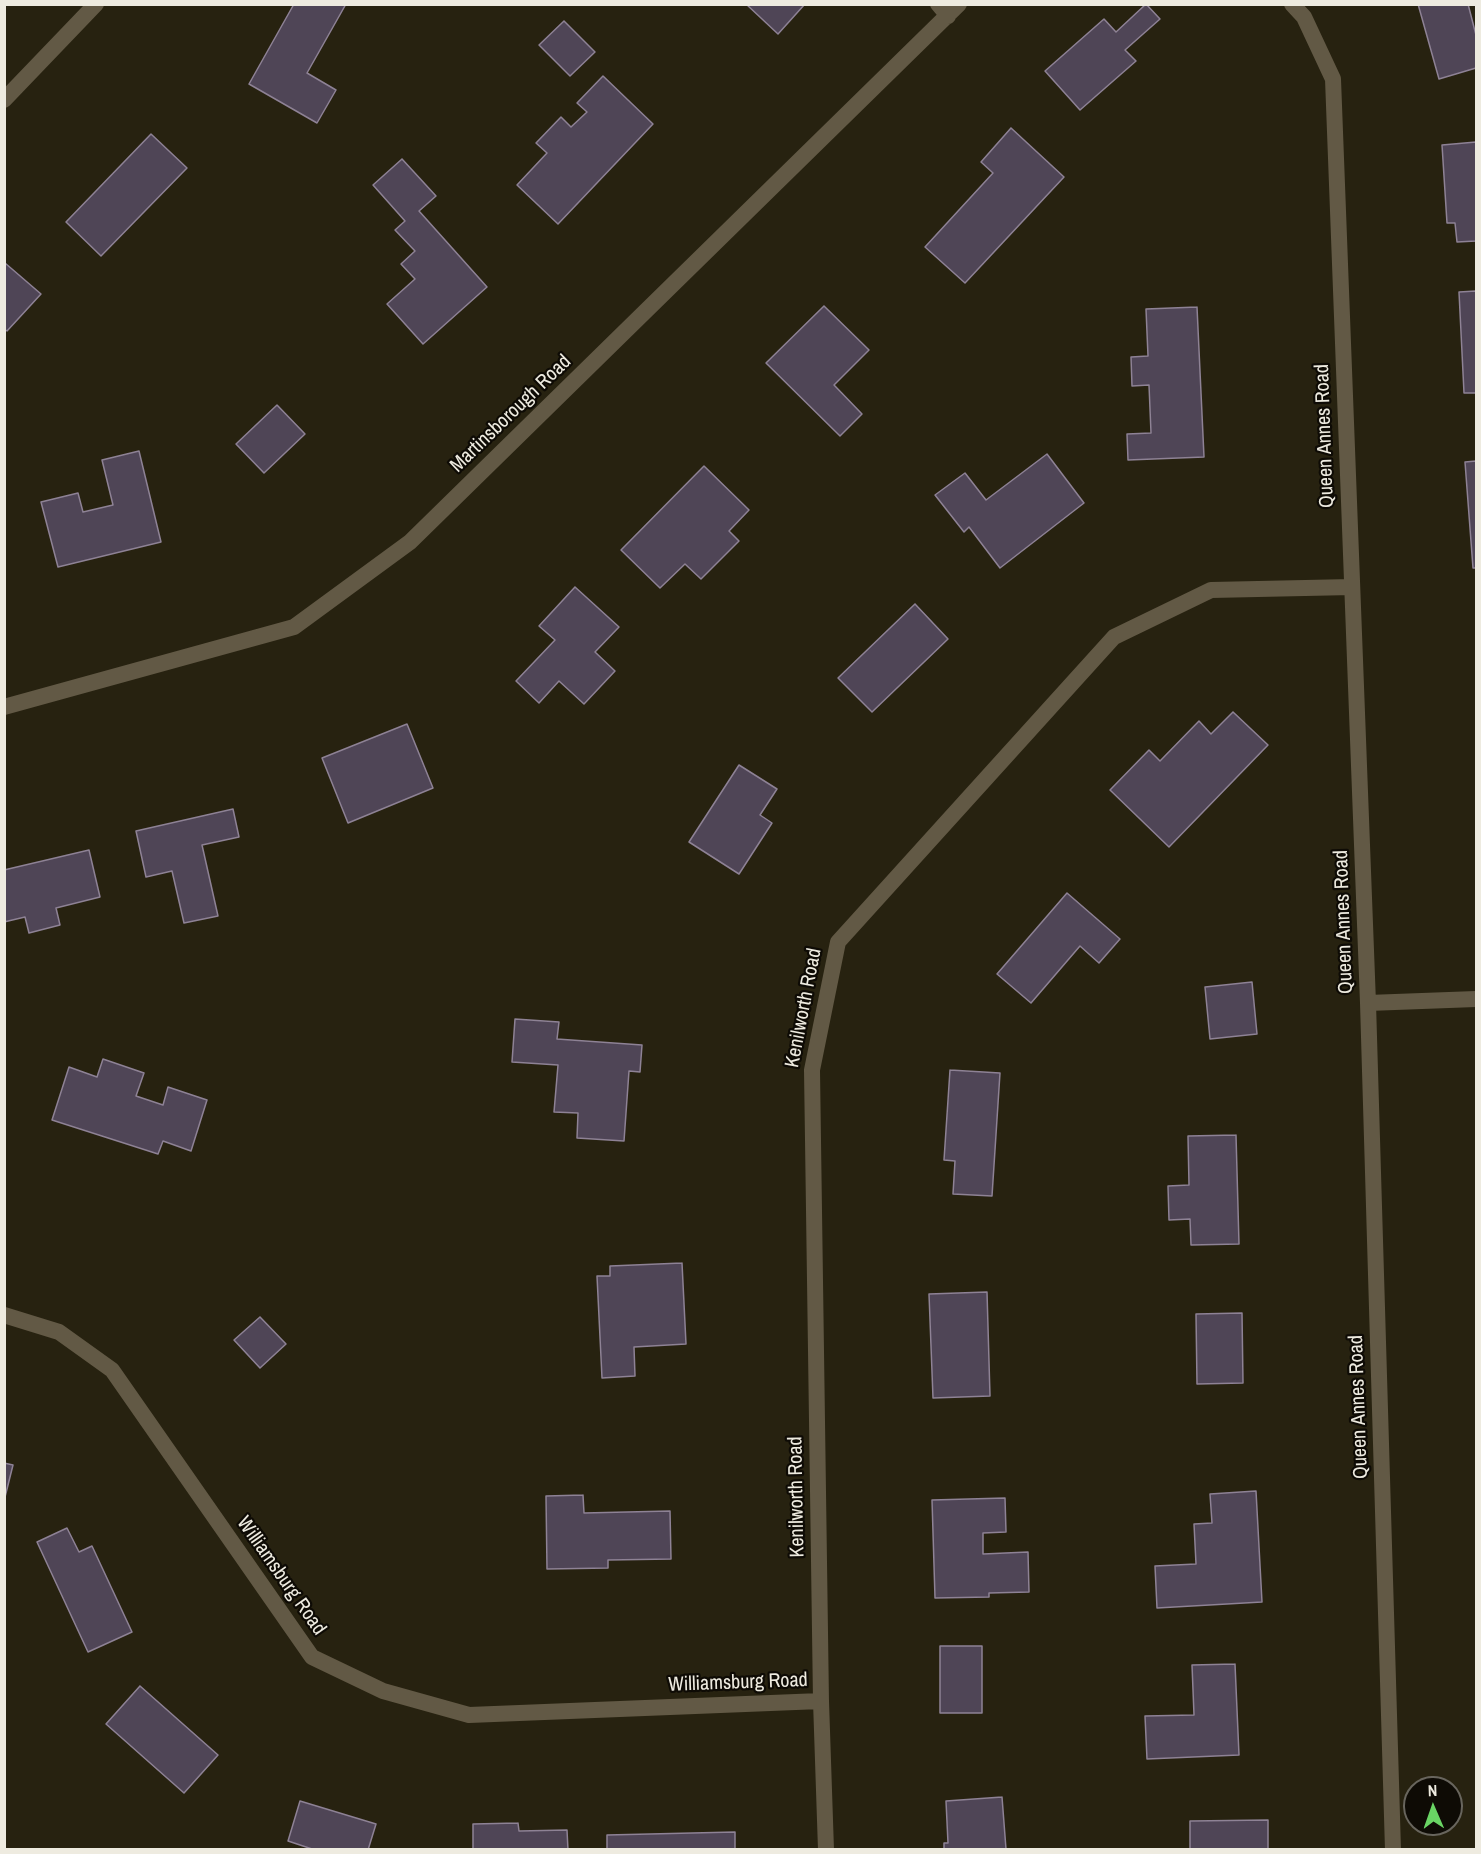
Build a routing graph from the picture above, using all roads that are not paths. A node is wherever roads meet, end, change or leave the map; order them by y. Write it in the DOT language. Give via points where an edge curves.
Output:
graph roads {
  1 [pos="96,4"];
  2 [pos="1292,4"];
  3 [pos="948,8"];
  4 [pos="4,100"];
  5 [pos="1352,587"];
  6 [pos="4,707"];
  7 [pos="1476,999"];
  8 [pos="1368,1003"];
  9 [pos="4,1315"];
  10 [pos="821,1701"];
  11 [pos="826,1850"];
  12 [pos="1393,1850"];
  1 -- 4 [label="street"];
  2 -- 5 [label="street, Queen Annes Road" via="1304,17 1333,79"];
  3 -- 6 [label="street, Martinsborough Road" via="410,542 294,627"];
  5 -- 8 [label="street, Queen Annes Road"];
  5 -- 10 [label="street, Kenilworth Road" via="1211,590 1114,637 838,942 812,1070"];
  7 -- 8 [label="street"];
  8 -- 12 [label="street, Queen Annes Road"];
  9 -- 10 [label="street, Williamsburg Road" via="59,1332 112,1370 312,1657 382,1691 470,1715"];
  10 -- 11 [label="street, Kenilworth Road"];
}
